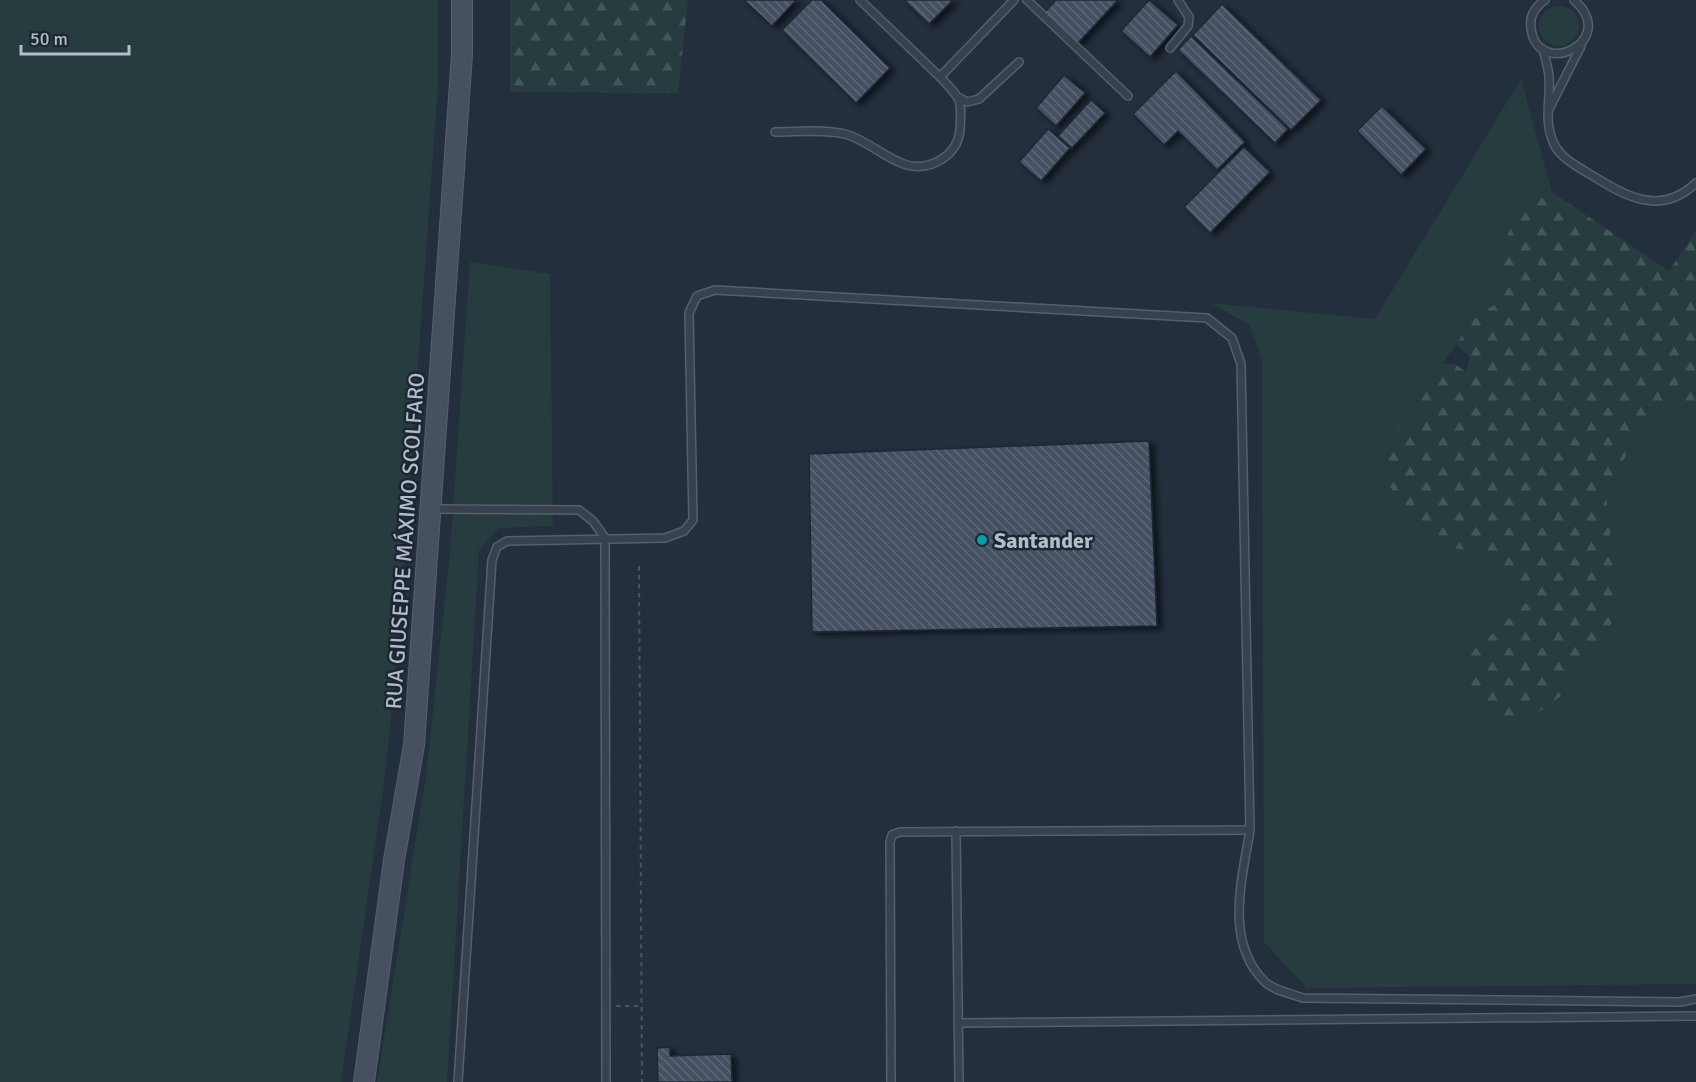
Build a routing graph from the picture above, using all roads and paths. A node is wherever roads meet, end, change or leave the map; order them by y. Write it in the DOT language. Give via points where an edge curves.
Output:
graph roads {
  1 [pos="462,0"];
  2 [pos="860,0"];
  3 [pos="1014,0"];
  4 [pos="1027,0"];
  5 [pos="1178,0"];
  6 [pos="1545,0"];
  7 [pos="1574,0"];
  8 [pos="1582,43"];
  9 [pos="1170,48"];
  10 [pos="1543,49"];
  11 [pos="1019,62"];
  12 [pos="940,77"];
  13 [pos="1128,96"];
  14 [pos="960,98"];
  15 [pos="1547,114"];
  16 [pos="775,132"];
  17 [pos="1696,183"];
  18 [pos="432,509"];
  19 [pos="605,538"];
  20 [pos="639,566"];
  21 [pos="1250,830"];
  22 [pos="956,831"];
  23 [pos="1696,999"];
  24 [pos="607,1006"];
  25 [pos="642,1006"];
  26 [pos="1696,1016"];
  27 [pos="958,1023"];
  28 [pos="364,1082"];
  29 [pos="458,1082"];
  30 [pos="606,1082"];
  31 [pos="642,1082"];
  32 [pos="891,1082"];
  33 [pos="959,1082"];
  1 -- 18 [label="main road, RUA GIUSEPPE MÁXIMO SCOLFARO" via="462,54"];
  2 -- 12 [label="lane"];
  3 -- 12 [label="lane"];
  4 -- 13 [label="lane"];
  5 -- 9 [label="lane" via="1189,17 1188,26"];
  6 -- 10 [label="lane" via="1530,23 1536,42"];
  7 -- 8 [label="lane" via="1587,15"];
  8 -- 10 [label="lane" via="1566,53"];
  8 -- 15 [label="lane"];
  10 -- 15 [label="lane" via="1548,74"];
  11 -- 14 [label="lane" via="979,99 967,102"];
  12 -- 14 [label="lane"];
  14 -- 16 [label="lane" via="959,137 950,154 934,164 912,168 841,134"];
  15 -- 17 [label="lane" via="1555,146 1570,162 1627,196 1663,201"];
  18 -- 19 [label="lane" via="579,510"];
  18 -- 28 [label="main road, RUA GIUSEPPE MÁXIMO SCOLFARO" via="414,746 394,860"];
  19 -- 21 [label="lane" via="664,538 684,531 693,520 690,313 697,296 715,290 1207,318 1232,338 1241,364"];
  19 -- 24 [label="lane"];
  19 -- 29 [label="lane" via="507,541 497,547 492,560"];
  20 -- 25 [label="path"];
  21 -- 22 [label="lane"];
  21 -- 23 [label="lane" via="1239,905 1242,946 1265,983 1303,998 1680,1002"];
  22 -- 27 [label="lane"];
  22 -- 32 [label="lane" via="900,832 892,835 890,842"];
  24 -- 25 [label="path"];
  24 -- 30 [label="lane"];
  25 -- 31 [label="path"];
  26 -- 27 [label="lane"];
  27 -- 33 [label="lane"];
}
